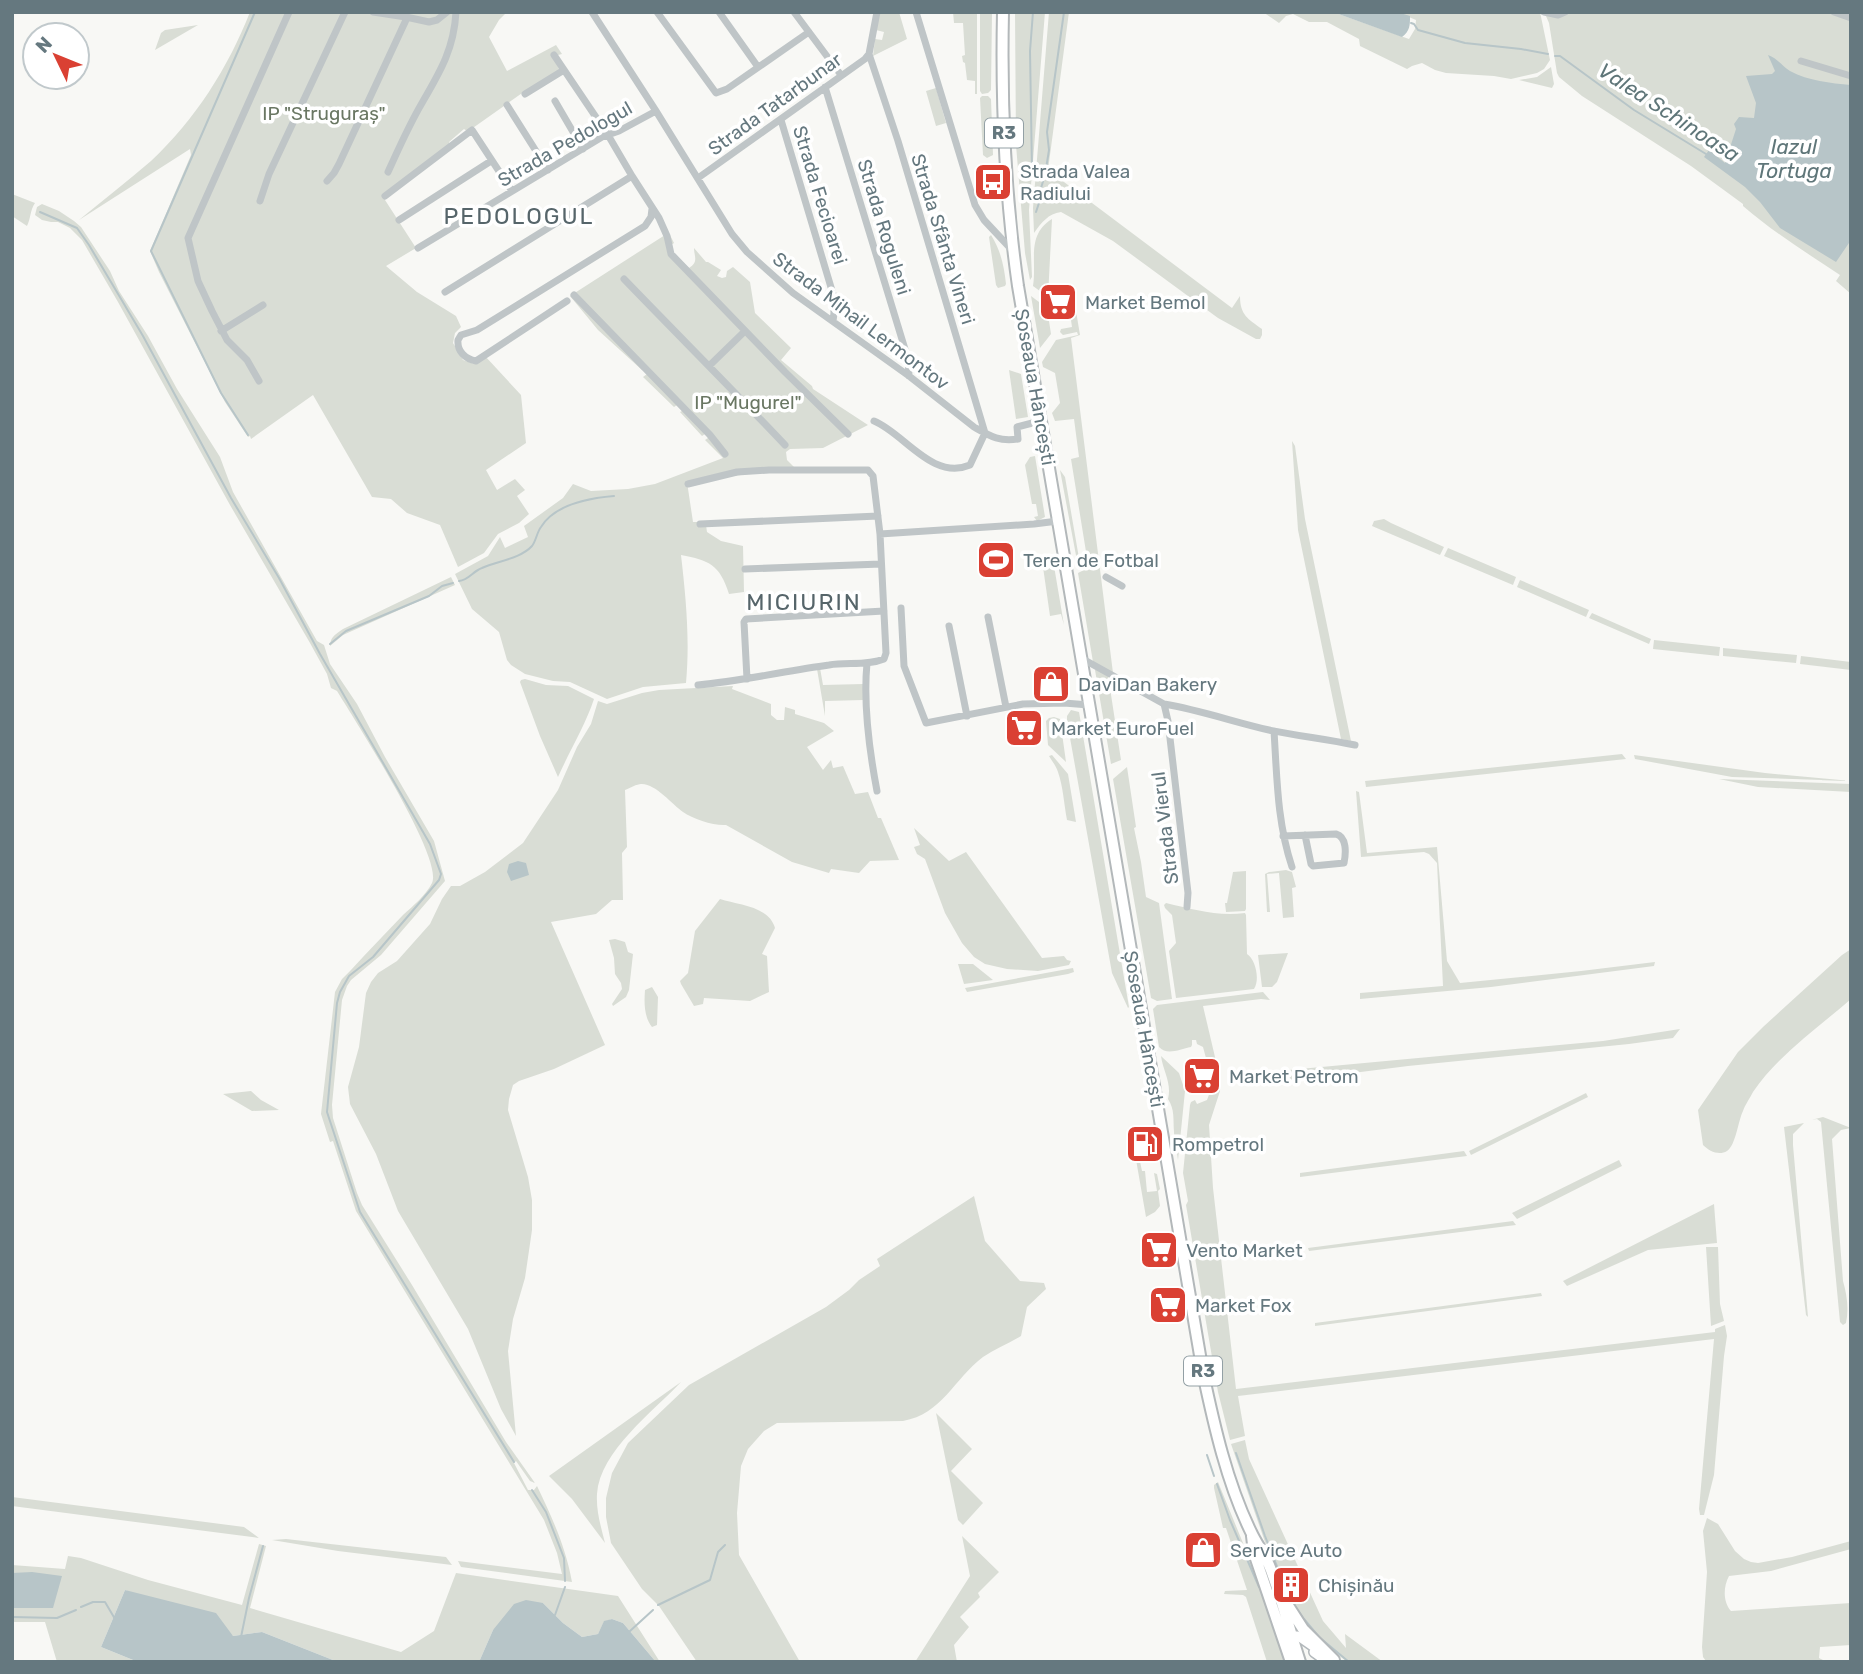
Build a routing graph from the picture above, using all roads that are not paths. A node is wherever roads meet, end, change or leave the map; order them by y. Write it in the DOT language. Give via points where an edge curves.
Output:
graph roads {
  1 [pos="289,12"];
  2 [pos="345,12"];
  3 [pos="373,12"];
  4 [pos="447,12"];
  5 [pos="456,12"];
  6 [pos="592,12"];
  7 [pos="657,12"];
  8 [pos="719,12"];
  9 [pos="794,12"];
  10 [pos="877,12"];
  11 [pos="916,12"];
  12 [pos="1003,12"];
  13 [pos="1544,12"];
  14 [pos="1565,12"];
  15 [pos="1834,12"];
  16 [pos="405,14"];
  17 [pos="1851,18"];
  18 [pos="809,32"];
  19 [pos="869,54"];
  20 [pos="554,55"];
  21 [pos="1801,61"];
  22 [pos="758,67"];
  23 [pos="564,70"];
  24 [pos="841,75"];
  25 [pos="1851,76"];
  26 [pos="825,87"];
  27 [pos="525,94"];
  28 [pos="555,101"];
  29 [pos="507,105"];
  30 [pos="656,111"];
  31 [pos="780,120"];
  32 [pos="608,135"];
  33 [pos="583,149"];
  34 [pos="491,161"];
  35 [pos="548,170"];
  36 [pos="388,172"];
  37 [pos="632,177"];
  38 [pos="698,178"];
  39 [pos="327,181"];
  40 [pos="512,191"];
  41 [pos="385,196"];
  42 [pos="260,201"];
  43 [pos="652,209"];
  44 [pos="400,220"];
  45 [pos="418,248"];
  46 [pos="1014,252"];
  47 [pos="624,279"];
  48 [pos="445,292"];
  49 [pos="574,295"];
  50 [pos="566,301"];
  51 [pos="263,305"];
  52 [pos="833,321"];
  53 [pos="221,331"];
  54 [pos="745,331"];
  55 [pos="709,366"];
  56 [pos="909,376"];
  57 [pos="259,381"];
  58 [pos="874,421"];
  59 [pos="1040,421"];
  60 [pos="985,433"];
  61 [pos="848,434"];
  62 [pos="785,445"];
  63 [pos="725,454"];
  64 [pos="688,484"];
  65 [pos="878,516"];
  66 [pos="1058,520"];
  67 [pos="701,524"];
  68 [pos="880,534"];
  69 [pos="881,564"];
  70 [pos="745,569"];
  71 [pos="1106,577"];
  72 [pos="1122,586"];
  73 [pos="901,608"];
  74 [pos="884,611"];
  75 [pos="988,617"];
  76 [pos="949,626"];
  77 [pos="1081,658"];
  78 [pos="867,663"];
  79 [pos="747,679"];
  80 [pos="698,685"];
  81 [pos="1164,704"];
  82 [pos="1089,705"];
  83 [pos="1006,707"];
  84 [pos="967,716"];
  85 [pos="1275,731"];
  86 [pos="1355,745"];
  87 [pos="877,790"];
  88 [pos="1304,835"];
  89 [pos="1283,836"];
  90 [pos="1292,867"];
  91 [pos="1187,907"];
  92 [pos="1266,1577"];
  93 [pos="1290,1642"];
  94 [pos="1333,1661"];
  95 [pos="1295,1662"];
  1 -- 53 [label="street" via="188,238 198,281"];
  2 -- 42 [label="street"];
  3 -- 16 [label="street"];
  4 -- 16 [label="street" via="432,22"];
  5 -- 36 [label="street" via="454,37 442,67"];
  6 -- 30 [label="street, Strada Mihail Lermontov"];
  7 -- 22 [label="street" via="716,93"];
  8 -- 22 [label="street"];
  9 -- 18 [label="street"];
  10 -- 19 [label="street, Strada Tatarbunar"];
  11 -- 46 [label="street" via="975,205"];
  12 -- 46 [label="highway, Șoseaua Hâncești / R3" via="1005,149"];
  13 -- 14 [label="street"];
  15 -- 17 [label="street"];
  16 -- 39 [label="street" via="393,49"];
  18 -- 22 [label="street"];
  18 -- 24 [label="street"];
  19 -- 24 [label="street, Strada Tatarbunar"];
  19 -- 60 [label="street, Strada Sfânta Vineri"];
  20 -- 23 [label="street"];
  21 -- 25 [label="street"];
  23 -- 27 [label="street"];
  23 -- 32 [label="street"];
  24 -- 26 [label="street, Strada Tatarbunar"];
  26 -- 31 [label="street, Strada Tatarbunar"];
  26 -- 56 [label="street, Strada Roguleni" via="908,359"];
  28 -- 33 [label="street"];
  29 -- 35 [label="street"];
  30 -- 32 [label="street, Strada Pedologul"];
  30 -- 38 [label="street, Strada Mihail Lermontov"];
  31 -- 38 [label="street, Strada Tatarbunar"];
  31 -- 52 [label="street, Strada Fecioarei" via="833,294"];
  32 -- 33 [label="street, Strada Pedologul"];
  32 -- 37 [label="street"];
  33 -- 35 [label="street, Strada Pedologul"];
  34 -- 40 [label="street"];
  34 -- 41 [label="street" via="472,130"];
  34 -- 44 [label="street"];
  35 -- 40 [label="street, Strada Pedologul"];
  37 -- 43 [label="street"];
  37 -- 48 [label="street"];
  38 -- 52 [label="street, Strada Mihail Lermontov" via="747,252"];
  40 -- 45 [label="street, Strada Pedologul"];
  43 -- 50 [label="street" via="646,226 477,330 461,335 457,344 475,361"];
  43 -- 54 [label="street" via="664,228 671,254"];
  46 -- 59 [label="highway, Șoseaua Hâncești / R3"];
  47 -- 55 [label="street"];
  49 -- 63 [label="street"];
  51 -- 53 [label="street"];
  52 -- 56 [label="street, Strada Mihail Lermontov"];
  53 -- 57 [label="street"];
  54 -- 55 [label="street"];
  54 -- 61 [label="street"];
  55 -- 62 [label="street"];
  56 -- 60 [label="street, Strada Mihail Lermontov"];
  58 -- 60 [label="street" via="924,457 947,466 970,465"];
  59 -- 60 [label="street, Strada Mihail Lermontov" via="1017,427 1018,439 1003,441"];
  59 -- 66 [label="highway, Șoseaua Hâncești / R3"];
  64 -- 65 [label="street" via="769,470 864,468 873,475"];
  65 -- 67 [label="street"];
  65 -- 68 [label="street"];
  66 -- 68 [label="street"];
  66 -- 77 [label="highway, Șoseaua Hâncești / R3"];
  68 -- 69 [label="street"];
  69 -- 70 [label="street"];
  69 -- 74 [label="street"];
  71 -- 72 [label="street"];
  73 -- 84 [label="street" via="904,666 926,723"];
  74 -- 78 [label="street" via="886,653 884,659"];
  74 -- 79 [label="street" via="748,618"];
  75 -- 83 [label="street"];
  76 -- 84 [label="street"];
  77 -- 81 [label="street"];
  77 -- 82 [label="highway, Șoseaua Hâncești / R3"];
  78 -- 79 [label="street" via="839,663"];
  78 -- 87 [label="street" via="869,746"];
  79 -- 80 [label="street"];
  81 -- 85 [label="street"];
  81 -- 91 [label="street, Strada Vierul"];
  82 -- 83 [label="street"];
  82 -- 92 [label="highway, Șoseaua Hâncești / R3" via="1203,1373 1221,1449 1251,1533 1262,1549"];
  83 -- 84 [label="street"];
  85 -- 86 [label="street"];
  85 -- 89 [label="street"];
  88 -- 88 [label="street" via="1343,837 1344,863 1313,866"];
  88 -- 89 [label="street"];
  89 -- 90 [label="street"];
  92 -- 93 [label="highway, R3"];
  92 -- 94 [label="highway, R3" via="1277,1579 1298,1622"];
  93 -- 94 [label="main road" via="1300,1637"];
  93 -- 95 [label="highway, R3"];
}
